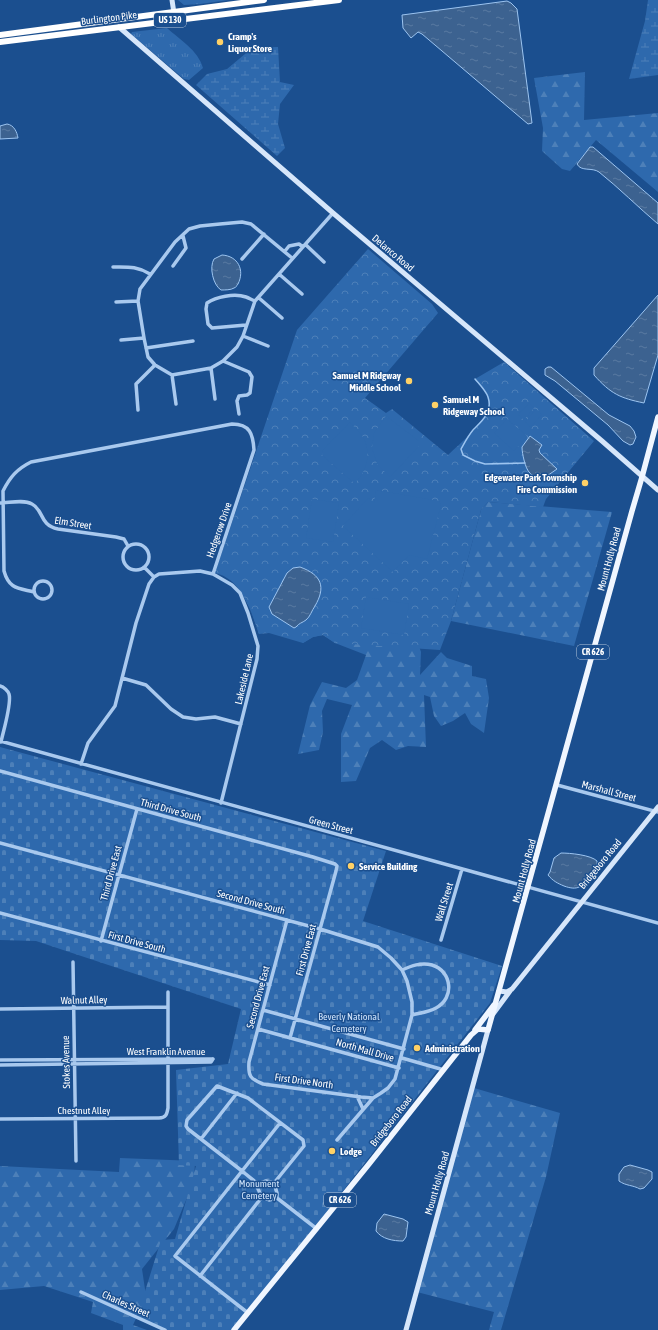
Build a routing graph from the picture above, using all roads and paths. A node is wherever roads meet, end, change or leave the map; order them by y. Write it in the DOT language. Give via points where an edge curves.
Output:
graph roads {
  1 [pos="172,0"];
  2 [pos="264,0"];
  3 [pos="339,0"];
  4 [pos="174,11"];
  5 [pos="175,20"];
  6 [pos="119,27"];
  7 [pos="0,34"];
  8 [pos="0,42"];
  9 [pos="333,214"];
  10 [pos="264,234"];
  11 [pos="183,236"];
  12 [pos="304,246"];
  13 [pos="284,251"];
  14 [pos="292,258"];
  15 [pos="242,259"];
  16 [pos="324,262"];
  17 [pos="173,266"];
  18 [pos="112,267"];
  19 [pos="150,274"];
  20 [pos="279,274"];
  21 [pos="302,294"];
  22 [pos="259,298"];
  23 [pos="138,301"];
  24 [pos="116,302"];
  25 [pos="255,302"];
  26 [pos="282,318"];
  27 [pos="246,325"];
  28 [pos="243,336"];
  29 [pos="144,338"];
  30 [pos="121,340"];
  31 [pos="193,342"];
  32 [pos="268,346"];
  33 [pos="146,348"];
  34 [pos="223,361"];
  35 [pos="155,365"];
  36 [pos="211,368"];
  37 [pos="172,374"];
  38 [pos="215,399"];
  39 [pos="176,404"];
  40 [pos="138,410"];
  41 [pos="239,414"];
  42 [pos="658,417"];
  43 [pos="642,477"];
  44 [pos="658,490"];
  45 [pos="2,503"];
  46 [pos="128,546"];
  47 [pos="144,567"];
  48 [pos="213,574"];
  49 [pos="154,577"];
  50 [pos="0,579"];
  51 [pos="6,579"];
  52 [pos="34,592"];
  53 [pos="122,678"];
  54 [pos="0,686"];
  55 [pos="241,724"];
  56 [pos="0,742"];
  57 [pos="81,764"];
  58 [pos="0,771"];
  59 [pos="557,785"];
  60 [pos="221,802"];
  61 [pos="137,809"];
  62 [pos="657,810"];
  63 [pos="0,843"];
  64 [pos="337,866"];
  65 [pos="462,869"];
  66 [pos="119,875"];
  67 [pos="529,888"];
  68 [pos="580,902"];
  69 [pos="0,913"];
  70 [pos="287,920"];
  71 [pos="658,924"];
  72 [pos="320,929"];
  73 [pos="101,940"];
  74 [pos="441,940"];
  75 [pos="73,962"];
  76 [pos="402,970"];
  77 [pos="270,985"];
  78 [pos="512,989"];
  79 [pos="499,991"];
  80 [pos="168,992"];
  81 [pos="497,1001"];
  82 [pos="168,1007"];
  83 [pos="74,1008"];
  84 [pos="0,1009"];
  85 [pos="263,1010"];
  86 [pos="493,1014"];
  87 [pos="412,1015"];
  88 [pos="295,1019"];
  89 [pos="258,1029"];
  90 [pos="488,1030"];
  91 [pos="471,1035"];
  92 [pos="290,1038"];
  93 [pos="404,1049"];
  94 [pos="402,1058"];
  95 [pos="0,1060"];
  96 [pos="168,1061"];
  97 [pos="74,1062"];
  98 [pos="0,1065"];
  99 [pos="399,1068"];
  100 [pos="444,1070"];
  101 [pos="251,1078"];
  102 [pos="236,1093"];
  103 [pos="357,1096"];
  104 [pos="373,1098"];
  105 [pos="363,1108"];
  106 [pos="75,1118"];
  107 [pos="0,1119"];
  108 [pos="280,1123"];
  109 [pos="201,1139"];
  110 [pos="337,1140"];
  111 [pos="76,1161"];
  112 [pos="242,1171"];
  113 [pos="274,1182"];
  114 [pos="258,1184"];
  115 [pos="262,1197"];
  116 [pos="277,1198"];
  117 [pos="316,1229"];
  118 [pos="200,1276"];
  119 [pos="81,1292"];
  120 [pos="248,1313"];
  121 [pos="165,1330"];
  122 [pos="234,1330"];
  123 [pos="406,1330"];
  1 -- 4 [label="street"];
  2 -- 4 [label="highway, Burlington Pike / US 130"];
  3 -- 5 [label="highway, Burlington Pike / US 130"];
  4 -- 5 [label="street"];
  4 -- 7 [label="highway, Burlington Pike / US 130"];
  5 -- 6 [label="highway, Burlington Pike / US 130"];
  6 -- 8 [label="highway, Burlington Pike / US 130"];
  6 -- 9 [label="street, Delanco Road"];
  9 -- 12 [label="street"];
  9 -- 43 [label="street, Delanco Road"];
  10 -- 11 [label="street" via="251,224 242,222 200,226 189,229"];
  10 -- 13 [label="street"];
  10 -- 15 [label="street"];
  11 -- 17 [label="street" via="186,248"];
  11 -- 19 [label="street" via="175,242"];
  12 -- 13 [label="street" via="289,246"];
  12 -- 14 [label="street"];
  12 -- 16 [label="street"];
  13 -- 14 [label="street"];
  14 -- 20 [label="street"];
  18 -- 19 [label="street" via="130,267"];
  19 -- 23 [label="street" via="140,289"];
  20 -- 21 [label="street"];
  20 -- 22 [label="street"];
  22 -- 25 [label="street"];
  22 -- 26 [label="street"];
  23 -- 24 [label="street"];
  23 -- 29 [label="street"];
  25 -- 27 [label="street"];
  25 -- 27 [label="street" via="245,297 232,296 213,299 207,303 208,324 212,328"];
  27 -- 28 [label="street"];
  28 -- 32 [label="street"];
  28 -- 34 [label="street" via="237,347"];
  29 -- 30 [label="street"];
  29 -- 33 [label="street"];
  31 -- 33 [label="street"];
  33 -- 35 [label="street" via="148,357"];
  34 -- 36 [label="street"];
  34 -- 41 [label="street" via="249,372 252,377 250,393 240,396 237,401"];
  35 -- 37 [label="street"];
  35 -- 40 [label="street" via="136,384"];
  36 -- 37 [label="street"];
  36 -- 38 [label="street"];
  37 -- 39 [label="street"];
  42 -- 43 [label="main road, Mount Holly Road / CR 626"];
  43 -- 44 [label="street, Delanco Road"];
  43 -- 59 [label="main road, Mount Holly Road / CR 626"];
  45 -- 46 [label="street, Elm Street" via="31,503 49,527 116,537 124,539"];
  45 -- 48 [label="street, Hedgerow Drive" via="3,491 14,472 31,462 241,424 253,438 254,450"];
  45 -- 51 [label="street"];
  46 -- 47 [label="street, Elm Street" via="140,544 146,549 149,556"];
  46 -- 47 [label="street" via="123,553 125,564 136,570"];
  47 -- 49 [label="street"];
  48 -- 49 [label="street, Hedgerow Drive" via="200,571 159,574"];
  48 -- 55 [label="street, Lakeside Lane" via="240,593 258,646 258,659"];
  49 -- 53 [label="street" via="136,623"];
  50 -- 51 [label="street"];
  51 -- 52 [label="street" via="15,588"];
  52 -- 52 [label="street" via="37,584 42,581 52,588 50,596 45,600 36,597"];
  53 -- 55 [label="street" via="146,685 183,717 214,717"];
  53 -- 57 [label="street" via="115,706 88,743"];
  54 -- 56 [label="street" via="9,693 10,701"];
  55 -- 60 [label="street, Lakeside Lane"];
  56 -- 57 [label="street, Green Street"];
  57 -- 60 [label="street, Green Street"];
  58 -- 61 [label="street, Third Drive South"];
  59 -- 62 [label="street, Marshall Street"];
  59 -- 67 [label="main road, Mount Holly Road / CR 626"];
  60 -- 65 [label="street, Green Street"];
  61 -- 64 [label="street, Third Drive South" via="313,857"];
  61 -- 66 [label="street, Third Drive East"];
  62 -- 68 [label="street, Bridgeboro Road"];
  63 -- 66 [label="street, Second Drive South"];
  64 -- 72 [label="street, First Drive East"];
  65 -- 67 [label="street, Green Street"];
  65 -- 74 [label="street, Wall Street"];
  66 -- 70 [label="street, Second Drive South"];
  66 -- 73 [label="street, Third Drive East"];
  67 -- 68 [label="street, Green Street"];
  67 -- 79 [label="main road, Mount Holly Road / CR 626"];
  68 -- 71 [label="street, Green Street"];
  68 -- 78 [label="street, Bridgeboro Road"];
  69 -- 73 [label="street, First Drive South"];
  70 -- 72 [label="street, Second Drive South"];
  70 -- 77 [label="street, Second Drive East"];
  72 -- 76 [label="street, Second Drive South" via="378,947"];
  72 -- 88 [label="street, First Drive East"];
  73 -- 77 [label="street, First Drive South"];
  75 -- 83 [label="street, Stokes Avenue"];
  76 -- 87 [label="street, Second Drive South" via="412,1002"];
  76 -- 87 [label="street" via="415,965 430,965 444,973 449,985 442,1004"];
  77 -- 85 [label="street, Second Drive East"];
  78 -- 79 [label="street" via="507,992"];
  78 -- 86 [label="street, Bridgeboro Road"];
  79 -- 81 [label="main road, Mount Holly Road / CR 626"];
  80 -- 82 [label="street"];
  81 -- 86 [label="main road, Mount Holly Road / CR 626"];
  81 -- 91 [label="main road, Bridgeboro Road"];
  82 -- 83 [label="street, Walnut Alley"];
  82 -- 96 [label="street"];
  83 -- 84 [label="street, Walnut Alley"];
  83 -- 97 [label="street, Stokes Avenue"];
  85 -- 88 [label="street"];
  85 -- 89 [label="street, Second Drive East"];
  86 -- 90 [label="main road, Mount Holly Road / CR 626"];
  87 -- 93 [label="street, Second Drive South"];
  88 -- 92 [label="street, First Drive East"];
  88 -- 93 [label="street"];
  89 -- 92 [label="street, North Mall Drive"];
  89 -- 101 [label="street, Second Drive East" via="249,1062 248,1071"];
  90 -- 91 [label="main road" via="478,1028"];
  90 -- 123 [label="street, Mount Holly Road"];
  91 -- 100 [label="main road, Bridgeboro Road"];
  92 -- 99 [label="street, North Mall Drive"];
  93 -- 94 [label="street, Second Drive South"];
  94 -- 99 [label="street"];
  94 -- 100 [label="street"];
  95 -- 97 [label="street, West Franklin Avenue"];
  96 -- 96 [label="street, West Franklin Avenue" via="211,1062 213,1059"];
  96 -- 97 [label="street, West Franklin Avenue"];
  96 -- 106 [label="street, Chestnut Alley" via="168,1108 164,1117"];
  97 -- 98 [label="street, West Franklin Avenue"];
  97 -- 106 [label="street, Stokes Avenue"];
  99 -- 104 [label="street" via="391,1085"];
  100 -- 117 [label="main road, Bridgeboro Road / CR 626"];
  101 -- 103 [label="street, First Drive North" via="263,1084"];
  102 -- 108 [label="street" via="248,1098"];
  102 -- 109 [label="street"];
  102 -- 109 [label="street" via="217,1086 188,1120 188,1129"];
  103 -- 104 [label="street, First Drive North"];
  103 -- 105 [label="street"];
  104 -- 105 [label="street"];
  105 -- 110 [label="street"];
  106 -- 107 [label="street, Chestnut Alley"];
  106 -- 111 [label="street, Stokes Avenue"];
  108 -- 112 [label="street"];
  108 -- 113 [label="street" via="303,1140 304,1146"];
  109 -- 112 [label="street"];
  112 -- 114 [label="street"];
  112 -- 118 [label="street" via="175,1256"];
  113 -- 114 [label="street"];
  113 -- 116 [label="street"];
  114 -- 115 [label="street"];
  115 -- 116 [label="street" via="269,1200"];
  115 -- 118 [label="street"];
  116 -- 117 [label="street"];
  117 -- 120 [label="main road, Bridgeboro Road / CR 626"];
  118 -- 120 [label="street"];
  119 -- 121 [label="street, Charles Street"];
  120 -- 122 [label="main road, Bridgeboro Road / CR 626"];
}
